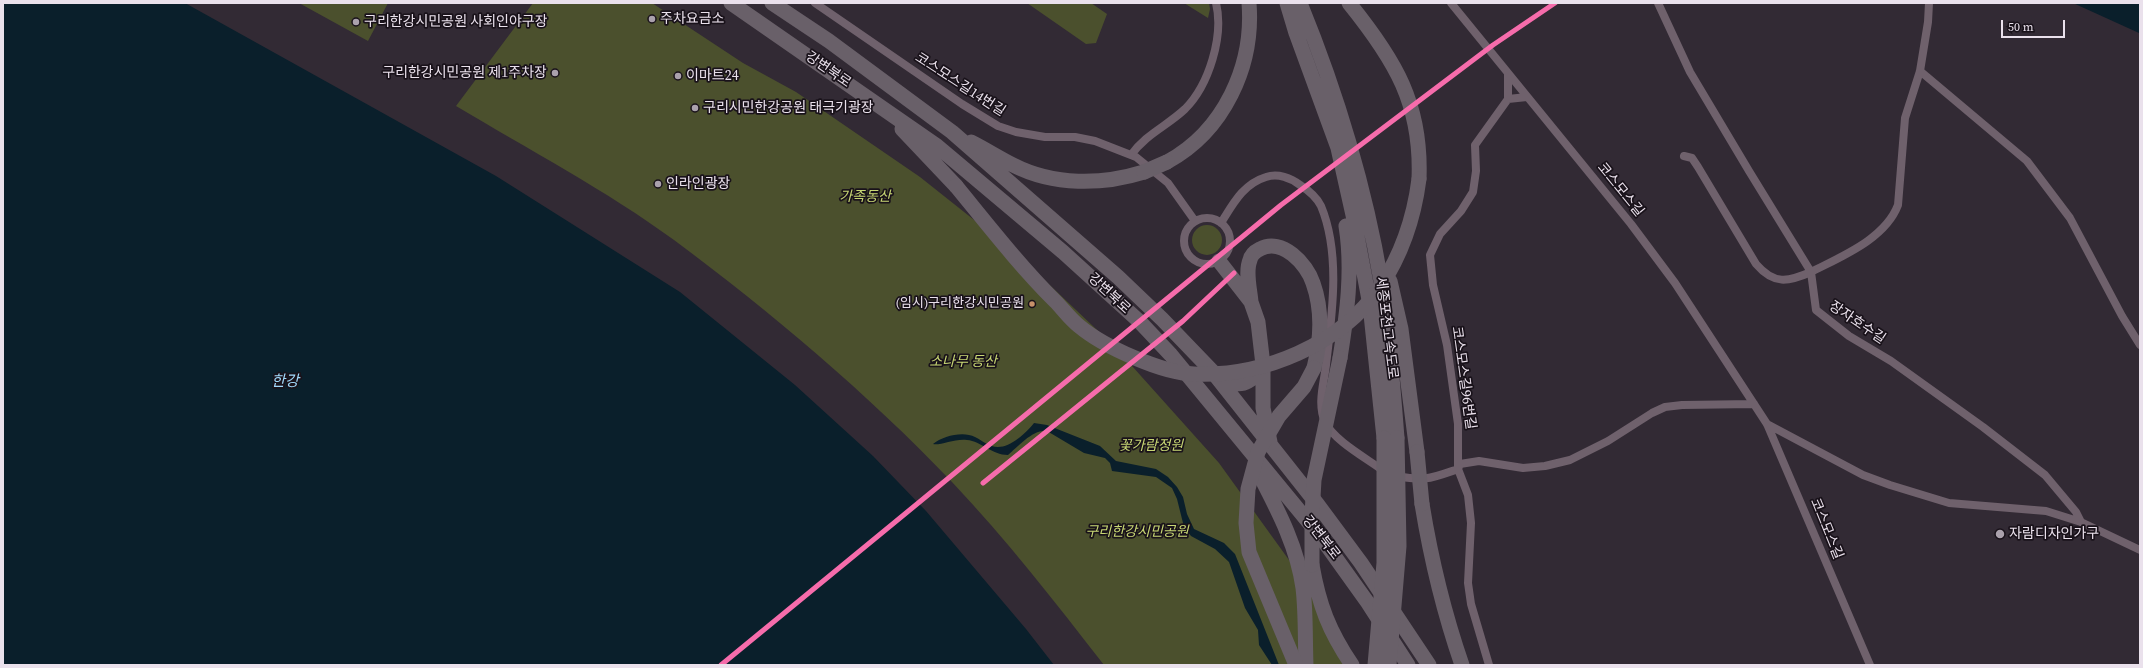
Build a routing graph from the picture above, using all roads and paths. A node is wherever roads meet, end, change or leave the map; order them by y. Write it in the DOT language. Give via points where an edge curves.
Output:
graph roads {
  1 [pos="731,3"];
  2 [pos="772,3"];
  3 [pos="814,3"];
  4 [pos="1216,3"];
  5 [pos="1249,3"];
  6 [pos="1287,3"];
  7 [pos="1300,3"];
  8 [pos="1349,3"];
  9 [pos="1451,3"];
  10 [pos="1658,3"];
  11 [pos="1929,3"];
  12 [pos="1296,34"];
  13 [pos="1316,42"];
  14 [pos="1920,70"];
  15 [pos="1508,74"];
  16 [pos="1527,97"];
  17 [pos="1508,99"];
  18 [pos="881,107"];
  19 [pos="952,132"];
  20 [pos="1131,155"];
  21 [pos="1684,156"];
  22 [pos="1195,221"];
  23 [pos="1221,223"];
  24 [pos="1219,261"];
  25 [pos="1811,272"];
  26 [pos="1251,302"];
  27 [pos="2140,345"];
  28 [pos="1263,365"];
  29 [pos="1212,370"];
  30 [pos="1754,404"];
  31 [pos="1767,424"];
  32 [pos="1391,438"];
  33 [pos="1244,444"];
  34 [pos="1271,445"];
  35 [pos="1458,469"];
  36 [pos="2081,522"];
  37 [pos="2140,550"];
  38 [pos="1296,665"];
  39 [pos="1306,665"];
  40 [pos="1352,665"];
  41 [pos="1375,665"];
  42 [pos="1389,665"];
  43 [pos="1408,665"];
  44 [pos="1429,665"];
  45 [pos="1462,665"];
  46 [pos="1489,665"];
  47 [pos="1870,665"];
  1 -- 18 [label="highway, 강변북로"];
  2 -- 19 [label="highway, 강변북로" via="829,41"];
  3 -- 20 [label="street, 코스모스길14번길" via="998,126 1045,137 1075,137 1096,141"];
  4 -- 20 [label="street" via="1218,13 1215,51 1204,80 1185,108 1141,141"];
  5 -- 19 [label="highway, bridge" via="1250,29 1244,62 1228,101 1199,138 1167,162 1144,172 1120,179 1094,181 1048,177 1014,165"];
  6 -- 12 [label="highway, 세종포천고속도로"];
  7 -- 13 [label="highway, 세종포천고속도로"];
  8 -- 18 [label="highway, bridge" via="1380,43 1402,82 1416,129 1419,179 1410,223 1398,256 1379,288 1348,320 1310,349 1253,369 1193,374 1161,367 1127,355 1080,327 1038,285 956,186"];
  9 -- 15 [label="street, 코스모스길"];
  10 -- 25 [label="street" via="1690,72"];
  11 -- 14 [label="street"];
  12 -- 32 [label="highway, 세종포천고속도로" via="1338,148 1370,305"];
  12 -- 40 [label="highway, bridge" via="1341,198 1349,244 1350,288 1340,358 1314,480 1312,565 1318,597 1326,619"];
  13 -- 32 [label="highway, 세종포천고속도로" via="1355,166 1381,280 1388,330"];
  13 -- 45 [label="highway, bridge" via="1352,127 1401,329 1422,504 1438,584"];
  14 -- 25 [label="street" via="1905,118 1898,205 1894,216 1871,238"];
  14 -- 27 [label="street" via="2027,161 2070,218"];
  15 -- 16 [label="street, 코스모스길"];
  15 -- 17 [label="street"];
  16 -- 17 [label="street"];
  16 -- 30 [label="street, 코스모스길" via="1631,224 1712,337"];
  17 -- 35 [label="street, 코스모스길96번길" via="1475,146 1476,171 1473,192 1461,212 1440,234 1430,255 1458,424"];
  18 -- 33 [label="highway, 강변북로" via="937,146 966,170 1140,322 1171,355"];
  19 -- 29 [label="highway, 강변북로" via="1118,277"];
  20 -- 22 [label="street, 코스모스길14번길" via="1168,183"];
  21 -- 25 [label="street" via="1692,158 1756,264 1766,275 1774,279 1790,279"];
  22 -- 23 [label="street" via="1208,218"];
  22 -- 24 [label="street" via="1186,231 1186,250 1200,264 1213,264"];
  23 -- 24 [label="street" via="1228,231 1230,242 1227,253"];
  23 -- 35 [label="street" via="1240,194 1250,184 1268,176 1290,177 1308,190 1321,205 1335,282 1321,393 1325,422 1340,439 1389,476 1423,480"];
  24 -- 26 [label="highway"];
  25 -- 36 [label="street, 장자호수길" via="1816,310 1849,336 1891,361 1971,418 2045,475 2076,512"];
  26 -- 28 [label="highway" via="1258,322"];
  26 -- 38 [label="highway, bridge" via="1248,273 1252,255 1265,247 1274,246 1295,256 1306,269 1313,282 1317,300 1320,341 1314,368 1304,387 1279,416 1258,452 1248,489 1246,523 1249,552"];
  28 -- 29 [label="highway" via="1255,378 1235,384 1224,380"];
  28 -- 34 [label="highway" via="1263,408"];
  29 -- 34 [label="highway, 강변북로"];
  30 -- 31 [label="street, 코스모스길"];
  30 -- 35 [label="street" via="1682,404 1665,407 1570,460 1523,468 1479,461 1460,464"];
  31 -- 36 [label="street" via="1862,475 1917,494 1949,503 2046,511"];
  31 -- 47 [label="street, 코스모스길"];
  32 -- 41 [label="highway, 세종포천고속도로, bridge"];
  32 -- 42 [label="highway, 세종포천고속도로, bridge" via="1399,546"];
  33 -- 39 [label="highway" via="1290,537 1303,588"];
  33 -- 43 [label="highway, 강변북로" via="1337,558"];
  34 -- 44 [label="highway, 강변북로" via="1361,563"];
  35 -- 46 [label="street" via="1468,495 1471,523 1468,583 1471,604"];
  36 -- 37 [label="street"];
}
